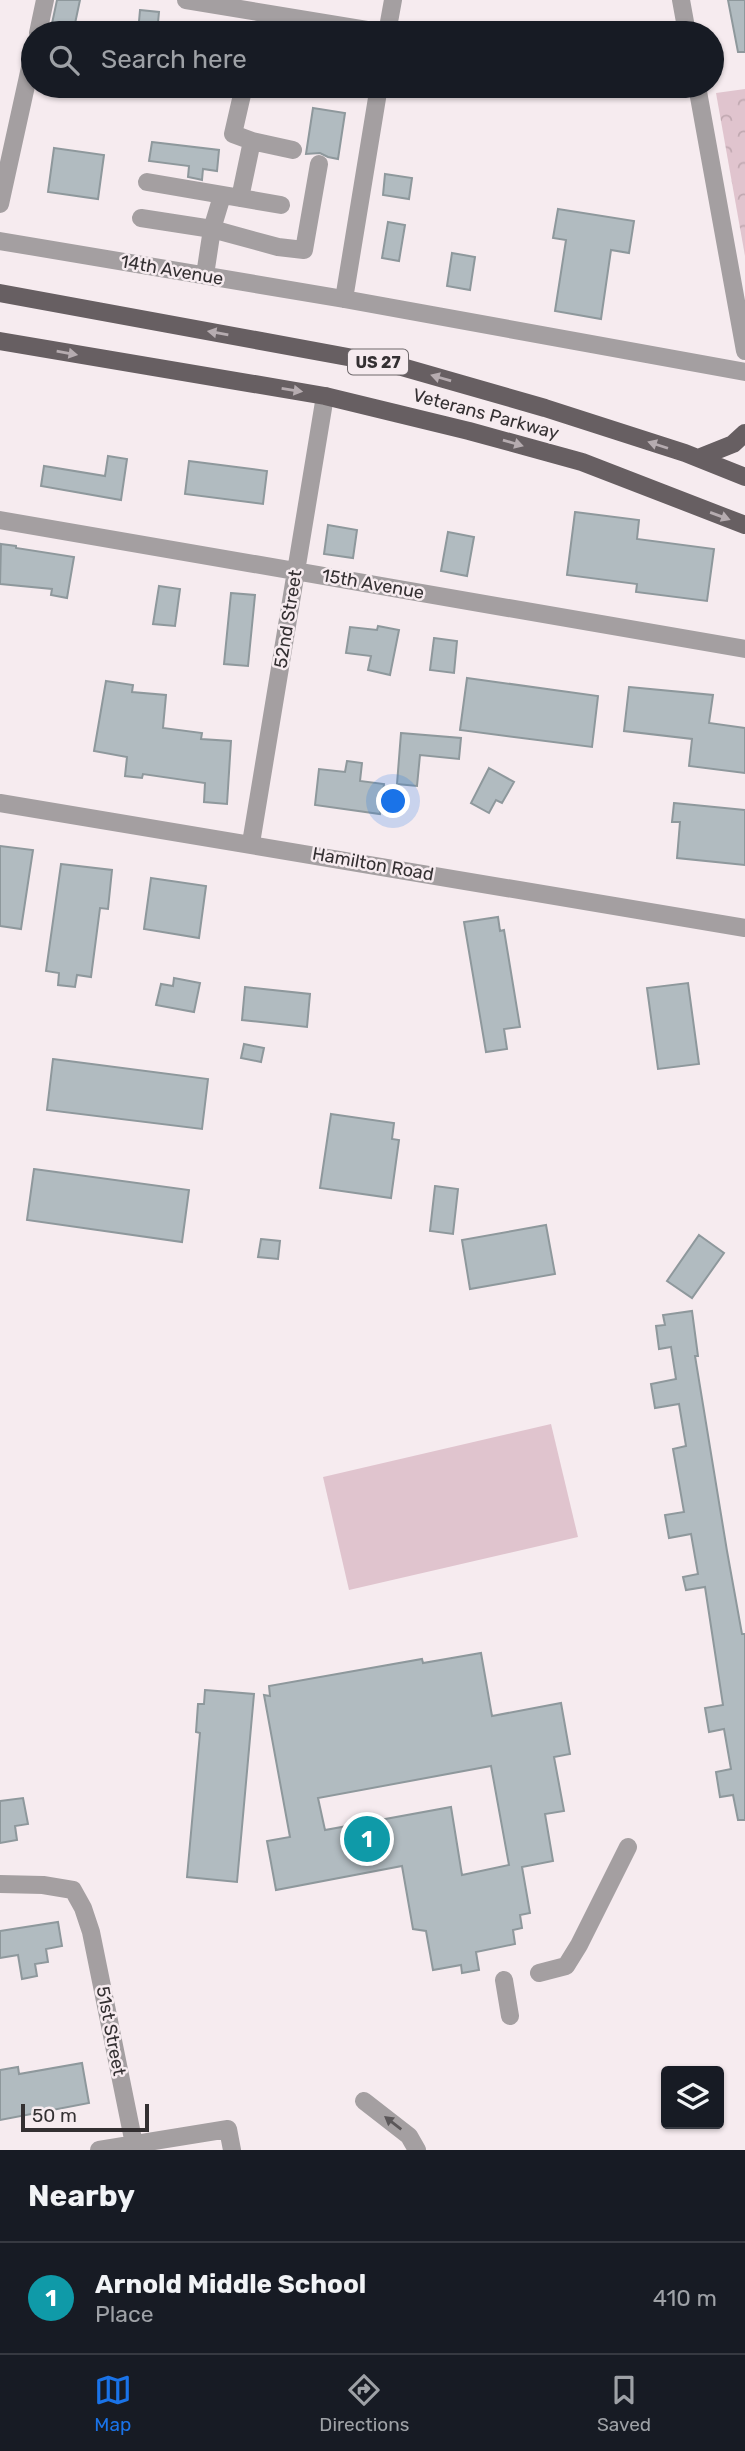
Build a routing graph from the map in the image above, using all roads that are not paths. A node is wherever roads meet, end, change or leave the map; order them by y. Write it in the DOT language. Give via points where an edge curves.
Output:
graph roads {
  1 [pos="45,0"];
  2 [pos="186,0"];
  3 [pos="393,0"];
  4 [pos="681,0"];
  5 [pos="41,21"];
  6 [pos="313,21"];
  7 [pos="389,21"];
  8 [pos="685,21"];
  9 [pos="23,98"];
  10 [pos="241,98"];
  11 [pos="377,98"];
  12 [pos="699,98"];
  13 [pos="252,141"];
  14 [pos="293,150"];
  15 [pos="319,164"];
  16 [pos="147,182"];
  17 [pos="231,197"];
  18 [pos="0,204"];
  19 [pos="281,205"];
  20 [pos="141,218"];
  21 [pos="212,229"];
  22 [pos="0,241"];
  23 [pos="205,275"];
  24 [pos="0,293"];
  25 [pos="344,299"];
  26 [pos="0,341"];
  27 [pos="745,351"];
  28 [pos="745,372"];
  29 [pos="325,396"];
  30 [pos="745,433"];
  31 [pos="698,458"];
  32 [pos="745,477"];
  33 [pos="0,520"];
  34 [pos="745,525"];
  35 [pos="296,570"];
  36 [pos="745,649"];
  37 [pos="0,803"];
  38 [pos="251,843"];
  39 [pos="745,928"];
  40 [pos="628,1847"];
  41 [pos="0,1884"];
  42 [pos="539,1973"];
  43 [pos="504,1980"];
  44 [pos="510,2016"];
  45 [pos="364,2101"];
  46 [pos="134,2144"];
  47 [pos="99,2150"];
  48 [pos="232,2150"];
  49 [pos="417,2150"];
  1 -- 5 [label="street"];
  2 -- 6 [label="street"];
  3 -- 7 [label="street"];
  4 -- 8 [label="street"];
  9 -- 18 [label="street"];
  10 -- 13 [label="street" via="233,134"];
  11 -- 25 [label="street"];
  12 -- 27 [label="street"];
  13 -- 14 [label="street"];
  13 -- 17 [label="street"];
  15 -- 21 [label="street" via="304,250"];
  16 -- 17 [label="street"];
  17 -- 19 [label="street"];
  17 -- 21 [label="street"];
  20 -- 21 [label="street"];
  21 -- 23 [label="street"];
  22 -- 23 [label="street, 14th Avenue"];
  23 -- 25 [label="street, 14th Avenue"];
  31 -- 24 [label="main road, Veterans Parkway / US 27, one-way" via="402,367"];
  25 -- 28 [label="street"];
  26 -- 29 [label="main road, Veterans Parkway / US 27, one-way"];
  29 -- 34 [label="main road, Veterans Parkway / US 27, one-way" via="582,462"];
  29 -- 35 [label="street, 52nd Street"];
  30 -- 31 [label="main road" via="733,444"];
  31 -- 32 [label="main road, Veterans Parkway / US 27"];
  33 -- 35 [label="street, 15th Avenue"];
  35 -- 36 [label="street, 15th Avenue"];
  35 -- 38 [label="street, 52nd Street"];
  37 -- 38 [label="street, Hamilton Road"];
  38 -- 39 [label="street, Hamilton Road"];
  40 -- 42 [label="street" via="566,1966"];
  41 -- 46 [label="street, 51st Street" via="73,1890 83,1908 92,1932"];
  43 -- 44 [label="street"];
  49 -- 45 [label="street, one-way" via="409,2136"];
  46 -- 47 [label="street"];
  46 -- 48 [label="street" via="228,2129"];
}
